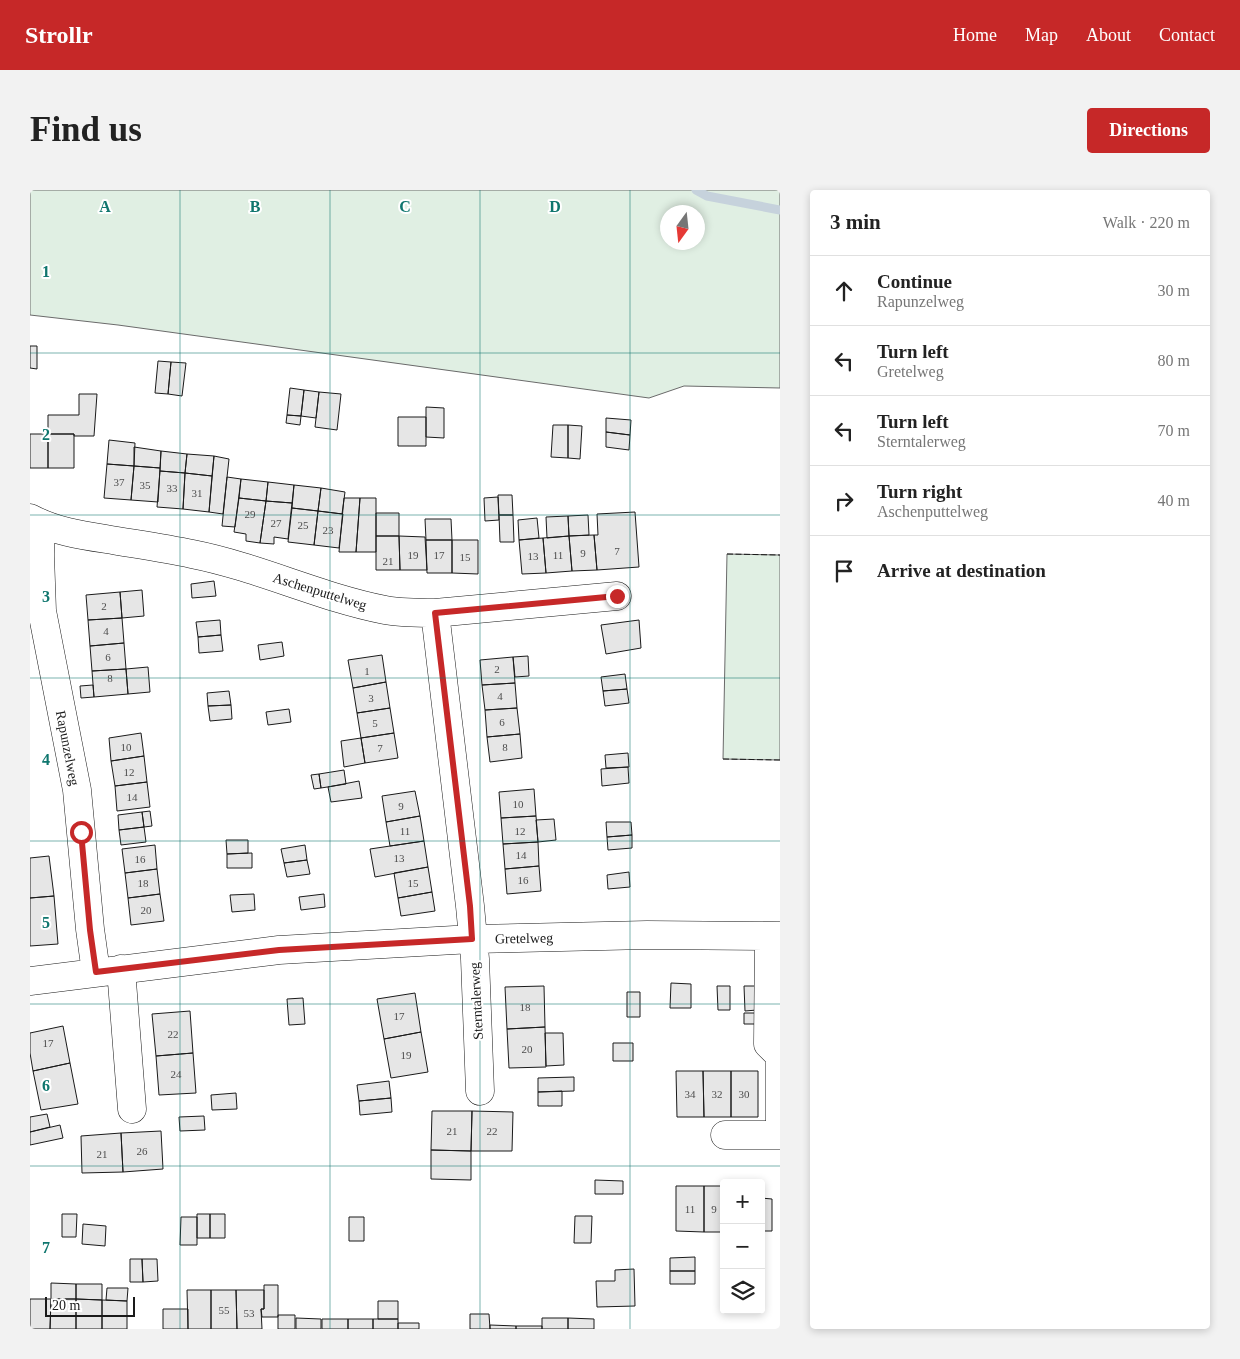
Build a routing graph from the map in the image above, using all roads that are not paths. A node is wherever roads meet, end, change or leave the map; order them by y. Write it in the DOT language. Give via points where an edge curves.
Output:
graph roads {
  1 [pos="36,521"];
  2 [pos="617,596"];
  3 [pos="435,613"];
  4 [pos="774,936"];
  5 [pos="472,939"];
  6 [pos="108,970"];
  7 [pos="30,981"];
  8 [pos="480,1091"];
  9 [pos="132,1109"];
  10 [pos="725,1135"];
  1 -- 3 [label="street, Aschenputtelweg" via="67,533 234,564 334,597 386,610"];
  1 -- 6 [label="street, Rapunzelweg" via="42,611 77,790 90,930"];
  2 -- 3 [label="street, Aschenputtelweg"];
  3 -- 5 [label="street, Sterntalerweg"];
  4 -- 5 [label="street, Gretelweg"];
  4 -- 10 [label="street" via="768,1044 780,1056 780,1135"];
  5 -- 6 [label="street, Gretelweg" via="279,950"];
  5 -- 8 [label="street, Sterntalerweg"];
  6 -- 7 [label="street, Gretelweg"];
  6 -- 9 [label="street, Rapunzelweg"];
}
